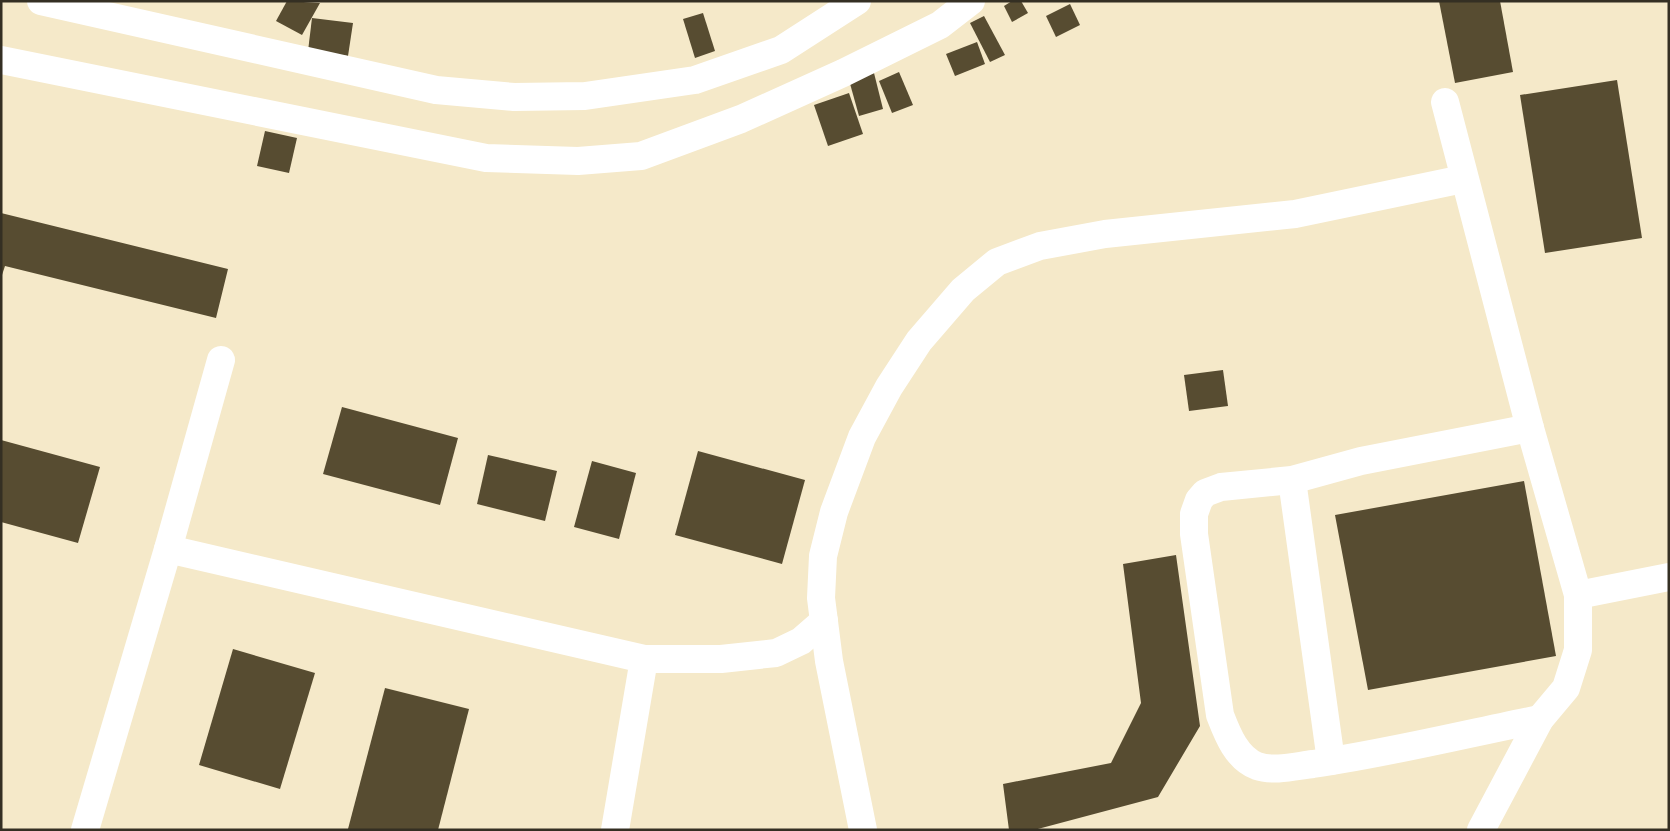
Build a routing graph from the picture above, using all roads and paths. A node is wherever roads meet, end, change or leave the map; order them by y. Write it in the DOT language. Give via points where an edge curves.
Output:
graph roads {
  1 [pos="41,1"];
  2 [pos="857,1"];
  3 [pos="971,1"];
  4 [pos="1,60"];
  5 [pos="1445,102"];
  6 [pos="1463,178"];
  7 [pos="221,360"];
  8 [pos="1530,428"];
  9 [pos="1292,480"];
  10 [pos="168,549"];
  11 [pos="1669,577"];
  12 [pos="1578,595"];
  13 [pos="824,621"];
  14 [pos="644,659"];
  15 [pos="1540,719"];
  16 [pos="1331,761"];
  17 [pos="85,830"];
  18 [pos="615,830"];
  19 [pos="863,830"];
  20 [pos="1481,830"];
  1 -- 2 [label="street" via="436,90 514,97 585,96 695,80 781,50"];
  3 -- 4 [label="street" via="940,24 741,119 641,156 578,161 486,158"];
  5 -- 6 [label="street"];
  6 -- 8 [label="street"];
  6 -- 13 [label="street" via="1296,214 1096,236 1040,246 997,262 963,290 919,341 888,387 862,437 834,512 823,556 821,598"];
  7 -- 10 [label="street"];
  8 -- 9 [label="street" via="1361,462"];
  8 -- 12 [label="street"];
  9 -- 16 [label="street"];
  9 -- 16 [label="street" via="1250,482 1205,493 1194,514 1194,534 1220,715 1229,739 1256,766 1281,768"];
  10 -- 14 [label="street"];
  10 -- 17 [label="street"];
  11 -- 12 [label="street"];
  12 -- 15 [label="street" via="1578,650 1573,668 1558,700"];
  13 -- 14 [label="street" via="801,641 776,653 721,659"];
  13 -- 19 [label="street"];
  14 -- 18 [label="street"];
  15 -- 16 [label="street"];
  15 -- 20 [label="street"];
}
